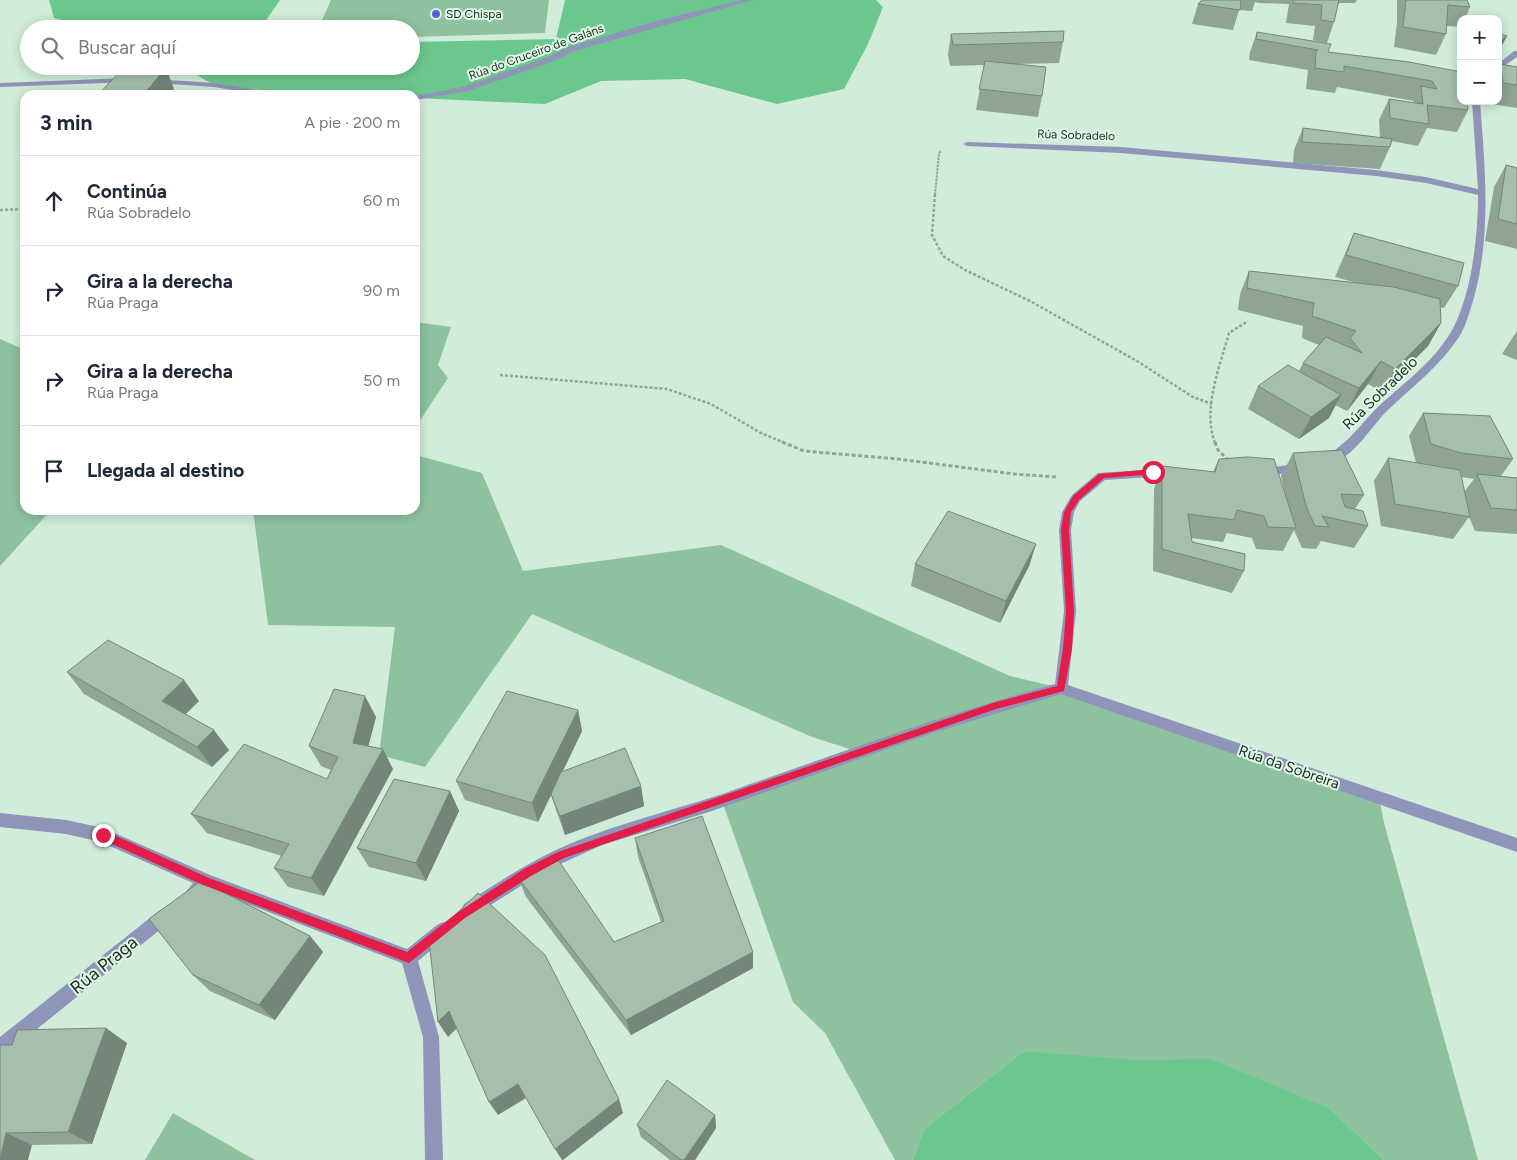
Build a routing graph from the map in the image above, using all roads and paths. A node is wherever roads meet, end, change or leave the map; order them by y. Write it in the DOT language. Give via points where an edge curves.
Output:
graph roads {
  1 [pos="750,0"];
  2 [pos="1517,53"];
  3 [pos="1502,65"];
  4 [pos="0,85"];
  5 [pos="244,90"];
  6 [pos="420,97"];
  7 [pos="1476,105"];
  8 [pos="967,144"];
  9 [pos="1482,193"];
  10 [pos="20,209"];
  11 [pos="0,210"];
  12 [pos="1248,321"];
  13 [pos="500,375"];
  14 [pos="1212,404"];
  15 [pos="1190,472"];
  16 [pos="1246,473"];
  17 [pos="1264,473"];
  18 [pos="1102,476"];
  19 [pos="1061,688"];
  20 [pos="0,820"];
  21 [pos="1517,845"];
  22 [pos="206,881"];
  23 [pos="409,958"];
  24 [pos="0,1048"];
  25 [pos="434,1160"];
  1 -- 6 [label="street, Rúa do Cruceiro de Galáns" via="571,49 465,89"];
  2 -- 3 [label="street"];
  4 -- 5 [label="street" via="139,81"];
  7 -- 9 [label="street, Rúa Sobradelo"];
  8 -- 9 [label="street, Rúa Sobradelo" via="1121,150 1376,173"];
  8 -- 14 [label="path" via="949,145 938,153 932,235 943,256 1137,361 1193,397"];
  9 -- 17 [label="street, Rúa Sobradelo" via="1481,244 1471,294 1456,334 1440,356 1369,421 1340,456"];
  10 -- 11 [label="path"];
  12 -- 14 [label="path" via="1229,333"];
  13 -- 18 [label="path" via="667,389 711,404 762,433 804,451 1014,474"];
  14 -- 17 [label="path" via="1210,414 1214,443 1226,459"];
  15 -- 18 [label="street"];
  16 -- 17 [label="street, Rúa Sobradelo"];
  18 -- 19 [label="street" via="1076,498 1068,512 1065,530 1070,611"];
  19 -- 21 [label="street, Rúa da Sobreira"];
  19 -- 23 [label="street" via="996,706 562,855 458,918"];
  20 -- 22 [label="street" via="66,827 103,835"];
  22 -- 23 [label="street"];
  22 -- 24 [label="street, Rúa Praga"];
  23 -- 25 [label="street" via="431,1038"];
}
